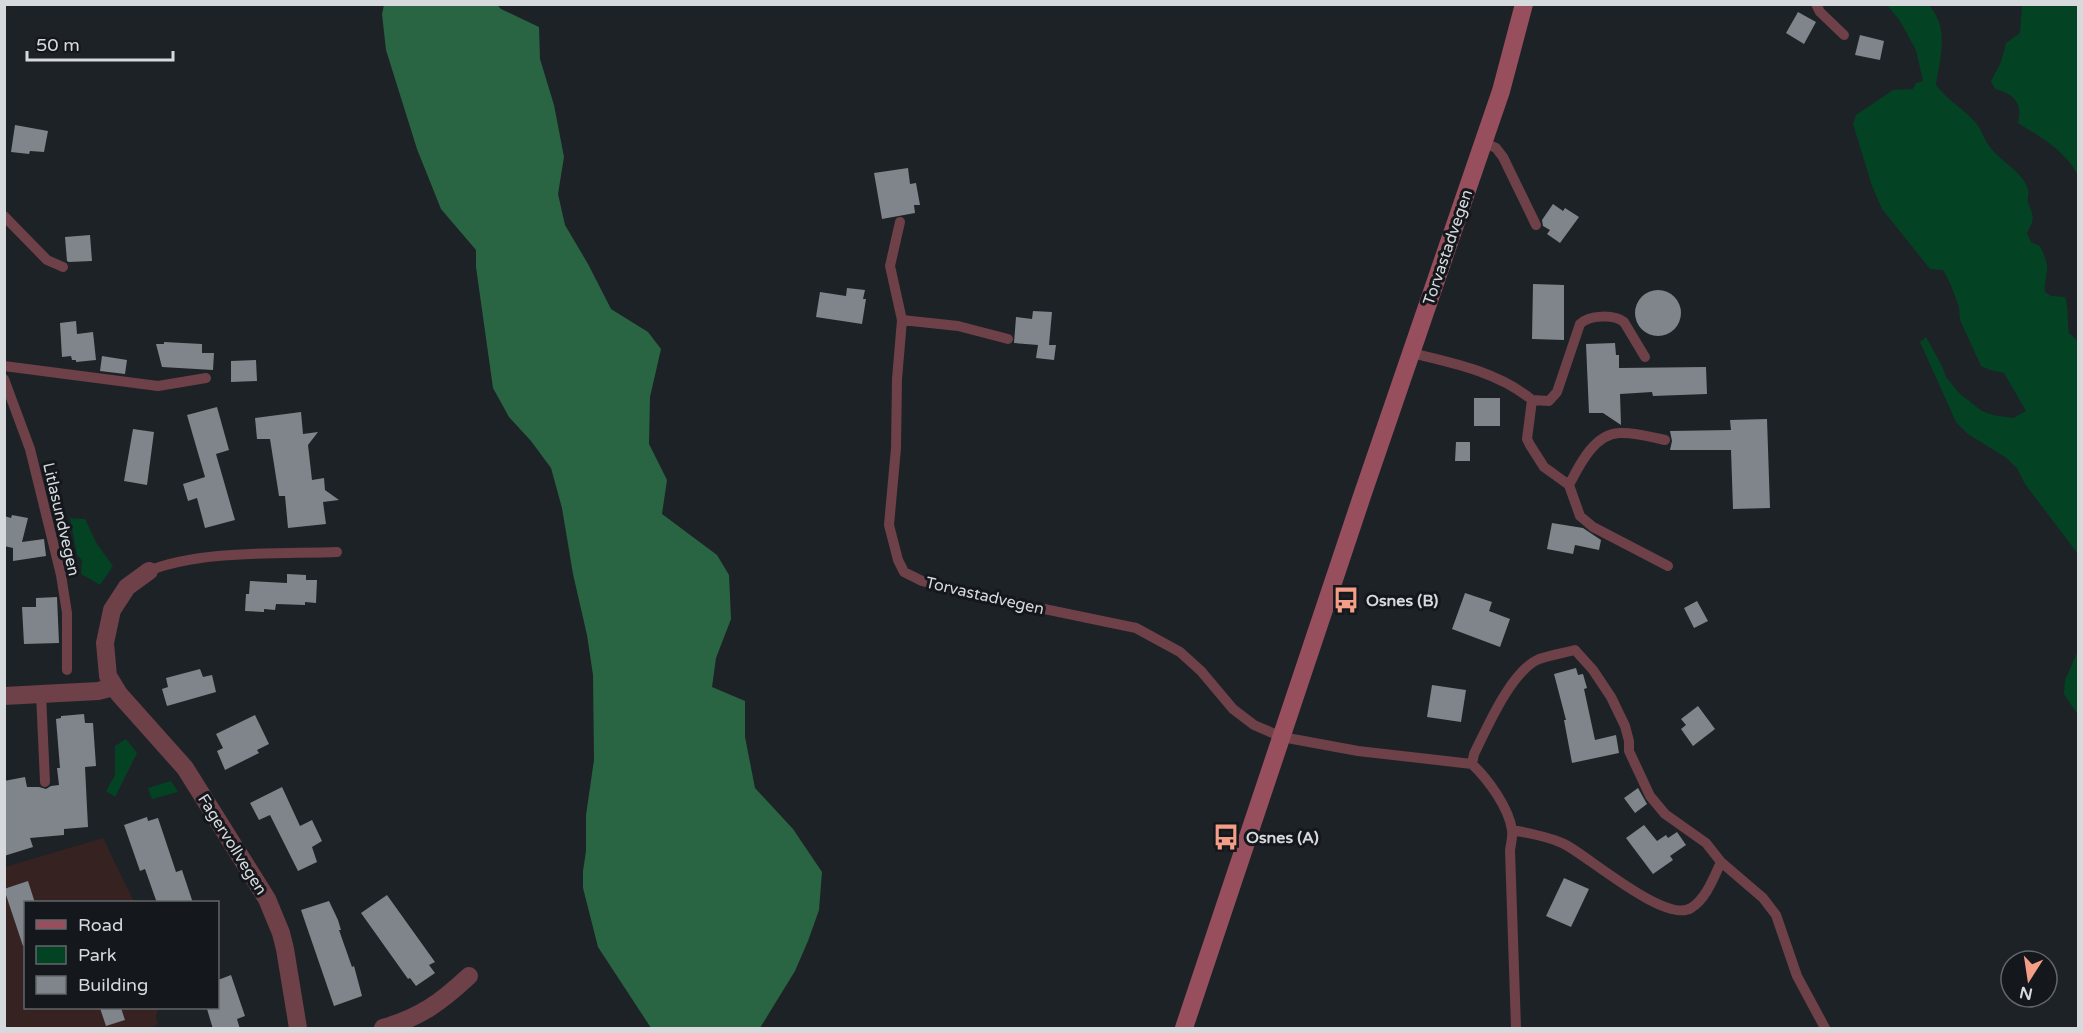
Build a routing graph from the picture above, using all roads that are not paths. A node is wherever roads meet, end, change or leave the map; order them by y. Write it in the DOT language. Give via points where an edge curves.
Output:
graph roads {
  1 [pos="1524,4"];
  2 [pos="1816,4"];
  3 [pos="1845,35"];
  4 [pos="1483,142"];
  5 [pos="4,216"];
  6 [pos="900,222"];
  7 [pos="1536,225"];
  8 [pos="63,267"];
  9 [pos="902,320"];
  10 [pos="1008,339"];
  11 [pos="1411,353"];
  12 [pos="1645,357"];
  13 [pos="4,366"];
  14 [pos="206,378"];
  15 [pos="4,379"];
  16 [pos="1532,400"];
  17 [pos="1665,440"];
  18 [pos="1569,485"];
  19 [pos="337,552"];
  20 [pos="1668,566"];
  21 [pos="149,571"];
  22 [pos="67,670"];
  23 [pos="114,687"];
  24 [pos="41,694"];
  25 [pos="4,696"];
  26 [pos="1282,737"];
  27 [pos="1472,764"];
  28 [pos="45,782"];
  29 [pos="1512,830"];
  30 [pos="1721,862"];
  31 [pos="470,976"];
  32 [pos="298,1029"];
  33 [pos="383,1029"];
  34 [pos="1184,1029"];
  35 [pos="1516,1029"];
  36 [pos="1825,1029"];
  1 -- 4 [label="main road, Torvastadvegen"];
  2 -- 3 [label="lane"];
  4 -- 7 [label="lane" via="1503,157"];
  4 -- 11 [label="main road, Torvastadvegen"];
  5 -- 8 [label="lane" via="47,260"];
  6 -- 9 [label="lane, Torvastadvegen" via="890,266"];
  9 -- 10 [label="lane" via="958,326"];
  9 -- 26 [label="lane, Torvastadvegen" via="889,525 904,572 967,593 1136,628 1180,652 1254,726"];
  11 -- 16 [label="lane" via="1504,380"];
  11 -- 26 [label="main road, Torvastadvegen"];
  12 -- 16 [label="lane" via="1620,318 1588,318 1580,324 1557,392 1549,401"];
  13 -- 14 [label="lane" via="158,386"];
  15 -- 22 [label="lane, Litlasundvegen" via="30,449 61,575 67,613"];
  16 -- 18 [label="lane" via="1527,439 1544,467"];
  17 -- 18 [label="lane" via="1618,432 1605,436 1592,448"];
  18 -- 20 [label="lane" via="1580,516 1593,527"];
  19 -- 21 [label="lane, Fagervollvegen" via="221,556 177,562"];
  21 -- 23 [label="street, Fagervollvegen" via="127,587 109,621 105,654"];
  23 -- 24 [label="street"];
  23 -- 32 [label="street, Fagervollvegen" via="185,768 267,899 285,949"];
  24 -- 25 [label="street"];
  24 -- 28 [label="lane"];
  26 -- 27 [label="lane, Torvastadvegen" via="1358,751"];
  26 -- 34 [label="main road, Torvastadvegen"];
  27 -- 29 [label="lane" via="1502,803"];
  27 -- 30 [label="lane" via="1506,692 1523,672 1537,660 1575,650 1611,697 1625,726 1629,752 1650,796 1665,814 1707,843"];
  29 -- 30 [label="lane" via="1563,843 1614,878 1677,911 1690,909 1705,894"];
  29 -- 35 [label="lane"];
  30 -- 36 [label="lane" via="1763,898 1776,915 1797,976"];
  31 -- 33 [label="street" via="429,1010"];
}
